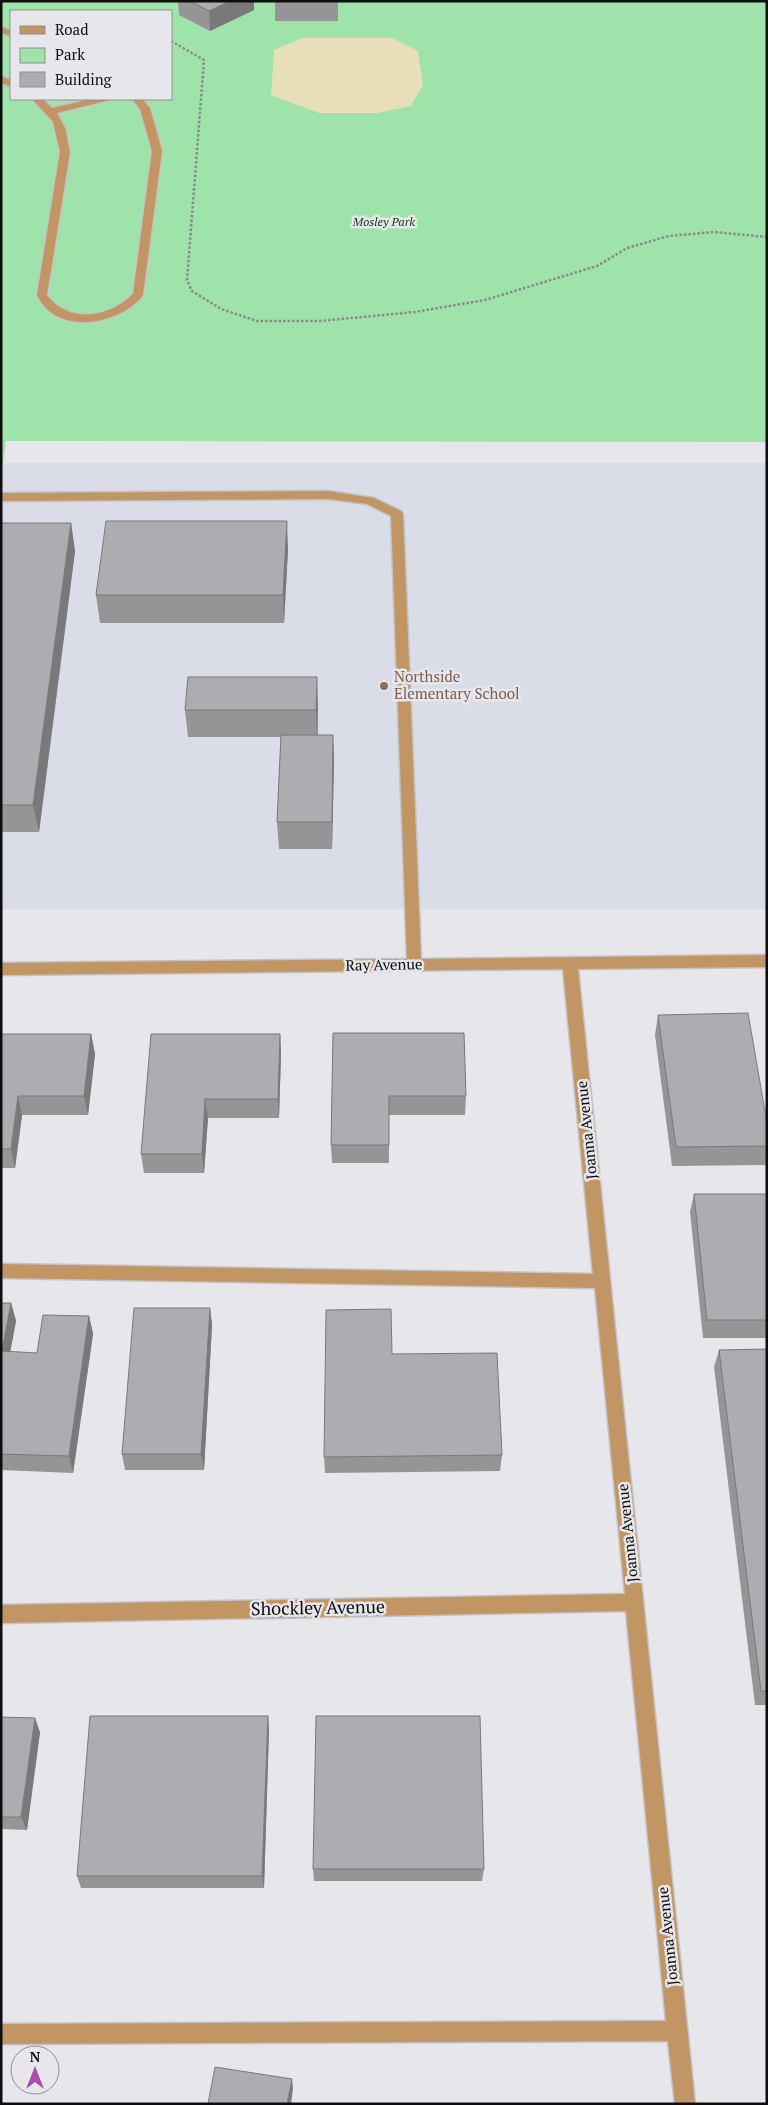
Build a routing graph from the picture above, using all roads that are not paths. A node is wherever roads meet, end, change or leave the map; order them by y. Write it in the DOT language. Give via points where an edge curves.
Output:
graph roads {
  1 [pos="38,100"];
  2 [pos="99,100"];
  3 [pos="138,100"];
  4 [pos="51,111"];
  5 [pos="1,497"];
  6 [pos="767,961"];
  7 [pos="570,963"];
  8 [pos="414,965"];
  9 [pos="1,969"];
  10 [pos="1,1271"];
  11 [pos="602,1281"];
  12 [pos="634,1602"];
  13 [pos="1,1614"];
  14 [pos="677,2031"];
  15 [pos="1,2034"];
  16 [pos="684,2104"];
  1 -- 4 [label="street"];
  2 -- 4 [label="street"];
  3 -- 4 [label="street" via="145,108 157,151 138,295 132,304 104,316 87,318 56,312 46,304 42,295 65,152 63,130"];
  5 -- 8 [label="street" via="328,496 370,501 397,514"];
  6 -- 7 [label="street, Ray Avenue"];
  7 -- 8 [label="street, Ray Avenue"];
  7 -- 11 [label="street, Joanna Avenue"];
  8 -- 9 [label="street, Ray Avenue"];
  10 -- 11 [label="street"];
  11 -- 12 [label="street, Joanna Avenue"];
  12 -- 13 [label="street, Shockley Avenue"];
  12 -- 14 [label="street, Joanna Avenue"];
  14 -- 15 [label="street"];
  14 -- 16 [label="street, Joanna Avenue"];
}
